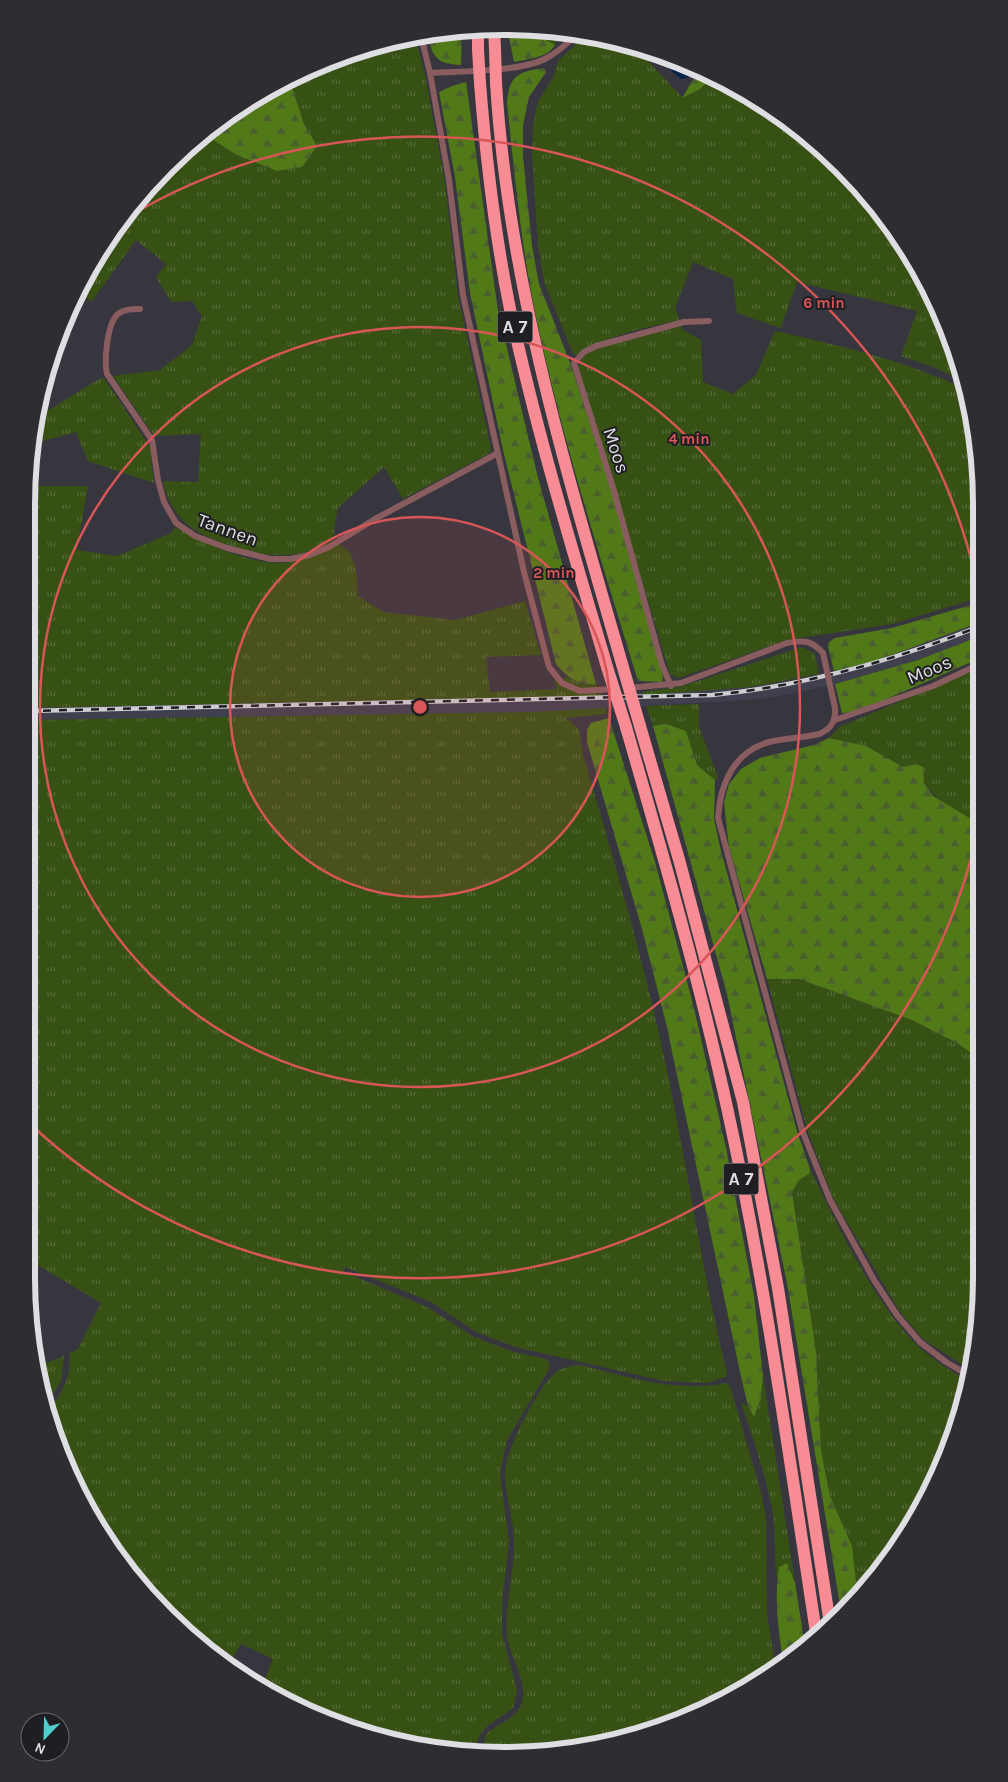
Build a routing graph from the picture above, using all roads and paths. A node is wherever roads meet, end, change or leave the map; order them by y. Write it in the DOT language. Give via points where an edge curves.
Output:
graph roads {
  1 [pos="494,35"];
  2 [pos="478,36"];
  3 [pos="570,40"];
  4 [pos="423,42"];
  5 [pos="430,73"];
  6 [pos="140,309"];
  7 [pos="709,321"];
  8 [pos="498,453"];
  9 [pos="973,666"];
  10 [pos="671,686"];
  11 [pos="835,720"];
  12 [pos="963,1372"];
  13 [pos="829,1617"];
  14 [pos="815,1630"];
  1 -- 13 [label="highway, A 7, bridge" via="502,162 525,304 563,459 688,891 743,1102 778,1288"];
  2 -- 14 [label="highway, A 7, bridge" via="494,212 510,307 551,474 702,1000 728,1112 765,1301"];
  3 -- 5 [label="street" via="553,54 520,66"];
  4 -- 5 [label="street"];
  5 -- 8 [label="street" via="450,180 463,295"];
  6 -- 8 [label="street, Tannen" via="124,310 115,317 105,366 107,374 152,440 164,502 176,523 195,536 270,559 309,555"];
  7 -- 10 [label="street, Moos" via="684,322 596,346 584,352 574,363 614,491 662,665"];
  8 -- 10 [label="street" via="549,667 562,683 580,691"];
  9 -- 11 [label="street, Moos" via="932,686"];
  10 -- 11 [label="street, bridge" via="787,643 806,640 823,653"];
  11 -- 12 [label="street, Moos" via="819,734 768,742 742,758 727,775 718,818 802,1130 830,1200 897,1315 920,1342"];
}
